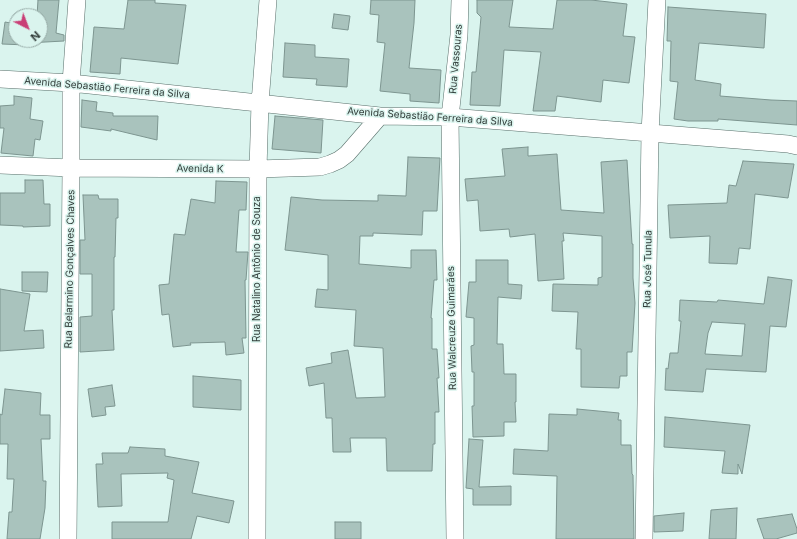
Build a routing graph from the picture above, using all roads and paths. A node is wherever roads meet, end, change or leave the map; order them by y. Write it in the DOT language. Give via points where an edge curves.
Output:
graph roads {
  1 [pos="77,0"];
  2 [pos="268,0"];
  3 [pos="460,0"];
  4 [pos="657,0"];
  5 [pos="0,79"];
  6 [pos="70,83"];
  7 [pos="260,103"];
  8 [pos="380,116"];
  9 [pos="450,118"];
  10 [pos="650,133"];
  11 [pos="794,144"];
  12 [pos="0,165"];
  13 [pos="71,168"];
  14 [pos="258,169"];
  15 [pos="68,539"];
  16 [pos="257,539"];
  17 [pos="455,539"];
  18 [pos="644,539"];
  1 -- 6 [label="street, Rua Belarmino Gonçalves Chaves"];
  2 -- 7 [label="street, Rua Natalino Antônio de Souza"];
  3 -- 9 [label="street, Rua Vassouras"];
  4 -- 10 [label="street, Rua José Tunula"];
  5 -- 6 [label="street, Avenida Sebastião Ferreira da Silva"];
  6 -- 7 [label="street, Avenida Sebastião Ferreira da Silva"];
  6 -- 13 [label="street, Rua Belarmino Gonçalves Chaves"];
  7 -- 8 [label="street, Avenida Sebastião Ferreira da Silva"];
  7 -- 14 [label="street, Rua Natalino Antônio de Souza"];
  8 -- 9 [label="street, Avenida Sebastião Ferreira da Silva"];
  8 -- 14 [label="street, Avenida K" via="347,154 330,164 306,168"];
  9 -- 10 [label="street, Avenida Sebastião Ferreira da Silva"];
  9 -- 17 [label="street, Rua Walcreuze Guimarães"];
  10 -- 11 [label="street, Avenida Sebastião Ferreira da Silva"];
  10 -- 18 [label="street, Rua José Tunula"];
  12 -- 13 [label="street, Avenida K"];
  13 -- 14 [label="street, Avenida K"];
  13 -- 15 [label="street, Rua Belarmino Gonçalves Chaves"];
  14 -- 16 [label="street, Rua Natalino Antônio de Souza"];
}
